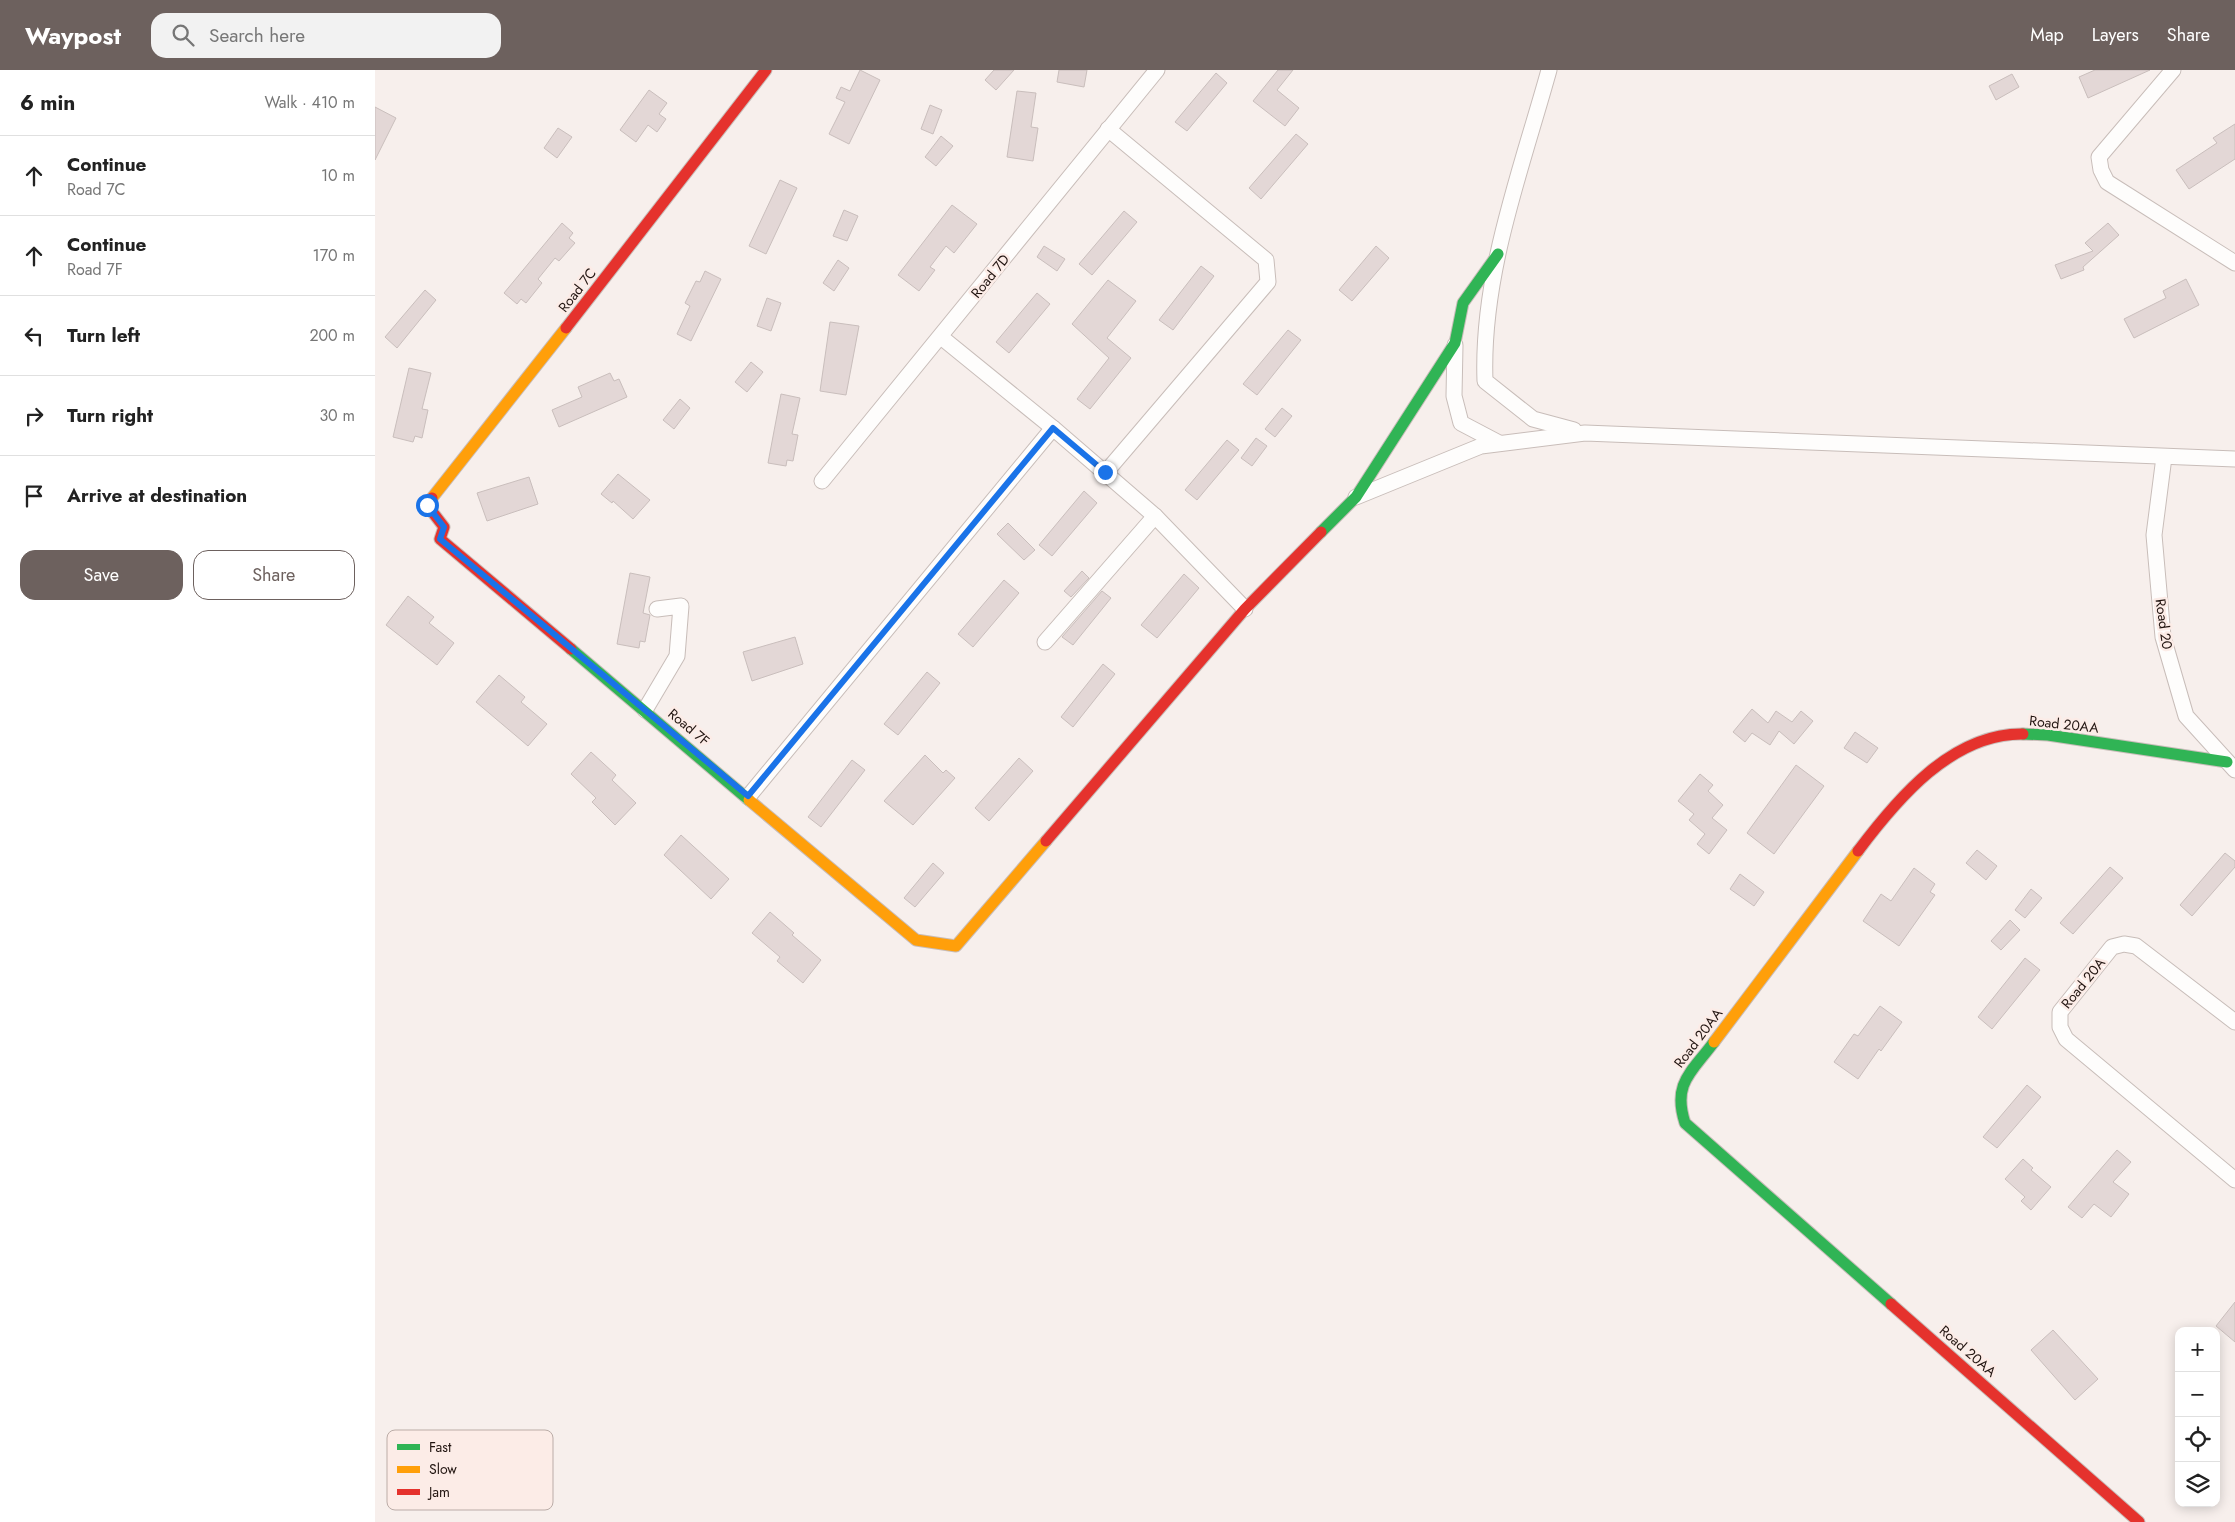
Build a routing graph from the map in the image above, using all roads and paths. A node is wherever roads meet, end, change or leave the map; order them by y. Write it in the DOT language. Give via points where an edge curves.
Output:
graph roads {
  1 [pos="766,70"];
  2 [pos="1157,70"];
  3 [pos="1549,70"];
  4 [pos="2173,70"];
  5 [pos="1108,129"];
  6 [pos="1498,254"];
  7 [pos="2235,263"];
  8 [pos="941,337"];
  9 [pos="1455,343"];
  10 [pos="1053,428"];
  11 [pos="1585,433"];
  12 [pos="1499,443"];
  13 [pos="2164,457"];
  14 [pos="2235,459"];
  15 [pos="1105,472"];
  16 [pos="822,481"];
  17 [pos="1356,497"];
  18 [pos="1155,516"];
  19 [pos="444,527"];
  20 [pos="657,609"];
  21 [pos="1245,609"];
  22 [pos="1045,642"];
  23 [pos="645,710"];
  24 [pos="2231,766"];
  25 [pos="748,796"];
  26 [pos="2235,1022"];
  27 [pos="2235,1180"];
  28 [pos="2139,1522"];
  1 -- 19 [label="street, Road 7C" via="427,505"];
  2 -- 5 [label="street, Road 7D"];
  3 -- 6 [label="street"];
  4 -- 7 [label="street" via="2099,157 2101,170 2107,182"];
  5 -- 8 [label="street, Road 7D"];
  5 -- 15 [label="street" via="1266,260 1268,282"];
  6 -- 9 [label="street" via="1463,303"];
  6 -- 11 [label="street" via="1487,316 1485,381 1533,419"];
  8 -- 10 [label="street"];
  8 -- 16 [label="street, Road 7D"];
  9 -- 12 [label="street" via="1454,396 1461,423"];
  9 -- 17 [label="street"];
  10 -- 15 [label="street"];
  10 -- 25 [label="street"];
  11 -- 12 [label="street"];
  11 -- 13 [label="street"];
  12 -- 17 [label="street" via="1481,446"];
  13 -- 14 [label="street"];
  13 -- 24 [label="street, Road 20" via="2154,535 2163,637 2186,716"];
  15 -- 18 [label="street"];
  17 -- 21 [label="street"];
  18 -- 21 [label="street"];
  18 -- 22 [label="street"];
  19 -- 23 [label="street, Road 7F" via="440,539"];
  20 -- 23 [label="street" via="681,606 677,656"];
  21 -- 25 [label="street, Road 7F" via="956,946 916,940"];
  23 -- 25 [label="street, Road 7F"];
  24 -- 28 [label="street, Road 20AA" via="2048,735 2004,734 1972,744 1926,774 1877,825 1682,1085 1679,1105 1685,1123"];
  26 -- 27 [label="street, Road 20A" via="2136,946 2124,944 2112,947 2060,1012 2060,1027 2066,1038"];
}
